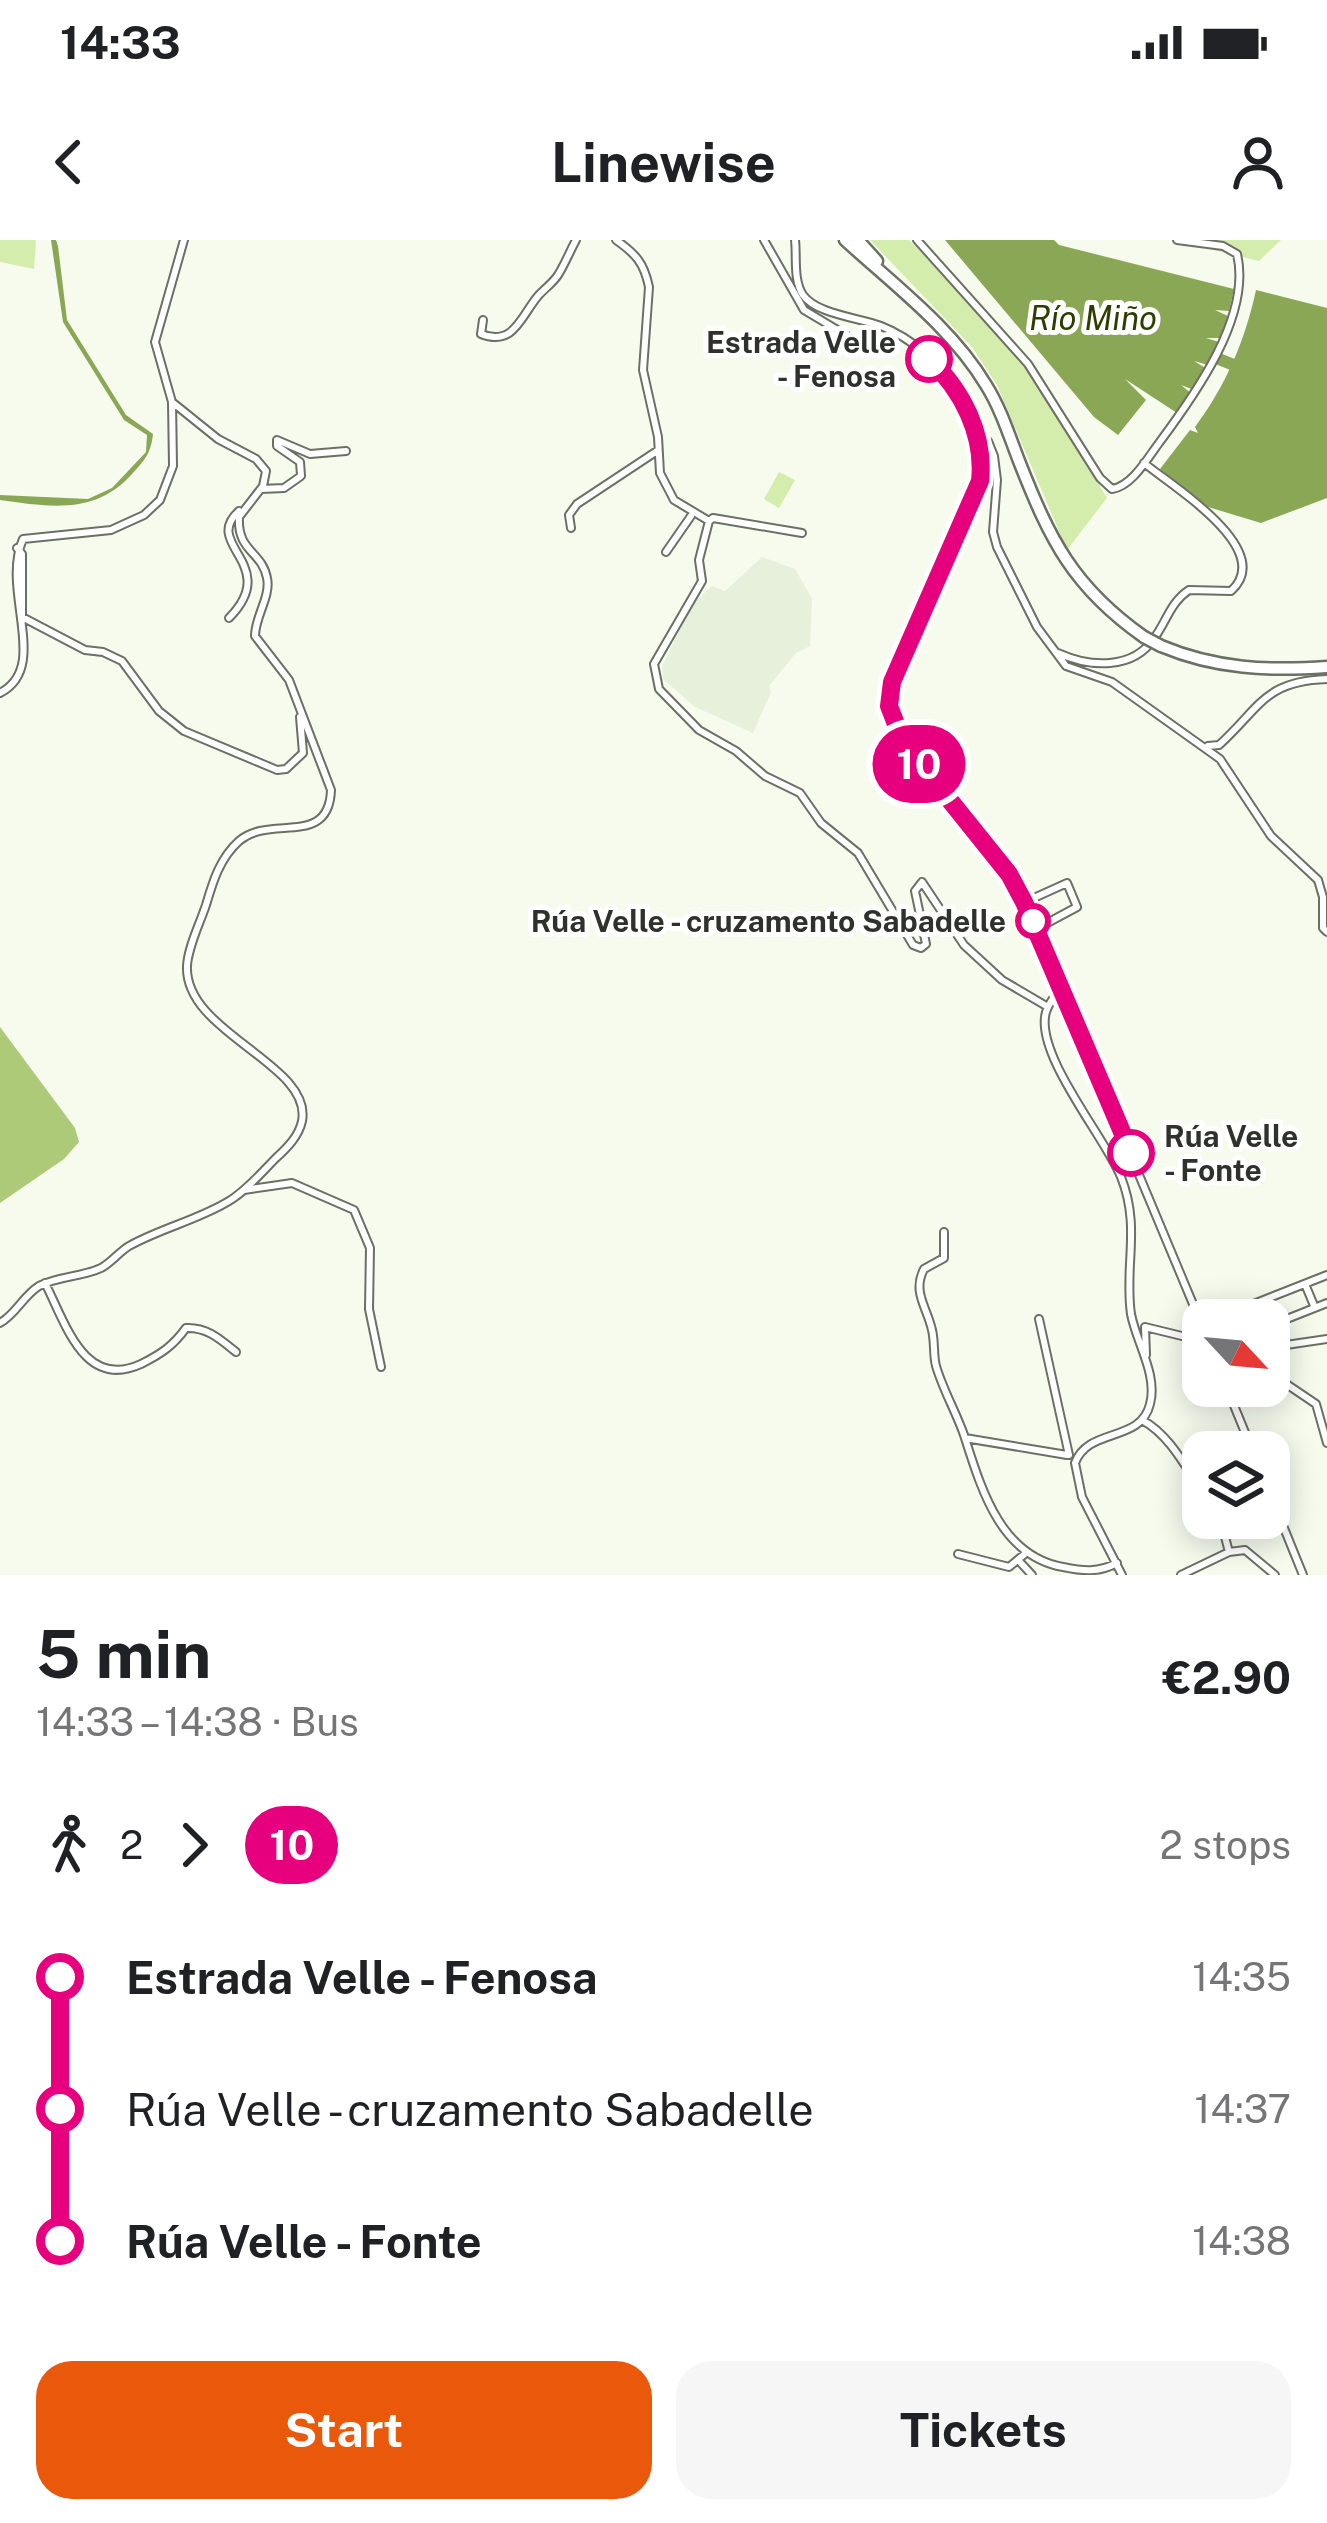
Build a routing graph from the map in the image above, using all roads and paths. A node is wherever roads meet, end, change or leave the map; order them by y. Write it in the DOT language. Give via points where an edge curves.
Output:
graph roads {
  1 [pos="184,240"];
  2 [pos="576,240"];
  3 [pos="616,240"];
  4 [pos="764,240"];
  5 [pos="795,240"];
  6 [pos="845,240"];
  7 [pos="858,240"];
  8 [pos="917,240"];
  9 [pos="1178,240"];
  10 [pos="800,297"];
  11 [pos="483,320"];
  12 [pos="932,320"];
  13 [pos="856,340"];
  14 [pos="172,402"];
  15 [pos="975,432"];
  16 [pos="658,450"];
  17 [pos="346,451"];
  18 [pos="1144,463"];
  19 [pos="260,488"];
  20 [pos="246,506"];
  21 [pos="692,514"];
  22 [pos="709,521"];
  23 [pos="571,528"];
  24 [pos="802,533"];
  25 [pos="17,548"];
  26 [pos="666,552"];
  27 [pos="229,618"];
  28 [pos="1054,651"];
  29 [pos="1326,670"];
  30 [pos="0,693"];
  31 [pos="299,706"];
  32 [pos="1204,746"];
  33 [pos="1024,902"];
  34 [pos="1036,929"];
  35 [pos="1327,932"];
  36 [pos="1060,988"];
  37 [pos="1048,1007"];
  38 [pos="241,1191"];
  39 [pos="944,1232"];
  40 [pos="1327,1275"];
  41 [pos="45,1283"];
  42 [pos="1305,1284"];
  43 [pos="1191,1299"];
  44 [pos="1274,1299"];
  45 [pos="1327,1303"];
  46 [pos="1315,1307"];
  47 [pos="1290,1317"];
  48 [pos="1039,1319"];
  49 [pos="0,1323"];
  50 [pos="1182,1336"];
  51 [pos="1327,1339"];
  52 [pos="1290,1344"];
  53 [pos="236,1352"];
  54 [pos="1144,1359"];
  55 [pos="381,1367"];
  56 [pos="1290,1386"];
  57 [pos="1142,1420"];
  58 [pos="964,1438"];
  59 [pos="1327,1443"];
  60 [pos="1073,1455"];
  61 [pos="1182,1463"];
  62 [pos="1226,1539"];
  63 [pos="1288,1539"];
  64 [pos="1229,1552"];
  65 [pos="1026,1553"];
  66 [pos="958,1554"];
  67 [pos="1019,1561"];
  68 [pos="1117,1563"];
  69 [pos="1032,1575"];
  70 [pos="1122,1575"];
  71 [pos="1181,1575"];
  72 [pos="1275,1575"];
  73 [pos="1303,1575"];
  1 -- 14 [label="street" via="155,342"];
  2 -- 11 [label="street" via="517,329 487,338"];
  3 -- 16 [label="street" via="642,261 649,287 643,370"];
  4 -- 10 [label="street"];
  5 -- 10 [label="street"];
  6 -- 12 [label="highway"];
  7 -- 12 [label="highway"];
  8 -- 18 [label="street" via="1028,364 1106,486 1122,487"];
  9 -- 18 [label="street" via="1237,254 1237,286 1207,376"];
  10 -- 13 [label="street" via="807,312"];
  10 -- 15 [label="street" via="912,344 952,383"];
  12 -- 29 [label="highway, bridge" via="997,403 1039,513 1096,600 1144,637 1214,664"];
  14 -- 19 [label="street" via="263,466"];
  14 -- 25 [label="street" via="173,466 153,509 111,530 32,535"];
  15 -- 28 [label="street" via="994,456 997,547"];
  15 -- 33 [label="street" via="976,496 892,682 889,706 903,742"];
  16 -- 21 [label="street" via="674,500"];
  16 -- 23 [label="street" via="577,504"];
  17 -- 19 [label="street" via="310,454 277,440 300,462 301,476 284,488"];
  18 -- 28 [label="street" via="1230,534 1241,555 1240,580 1231,591 1189,590 1152,642 1123,660 1078,662"];
  19 -- 20 [label="street"];
  20 -- 27 [label="street" via="229,530 250,584"];
  20 -- 31 [label="street" via="240,539 268,582 255,636"];
  21 -- 22 [label="street"];
  21 -- 26 [label="street"];
  22 -- 24 [label="street"];
  22 -- 37 [label="street" via="702,581 654,664 659,689 699,730 800,793 820,823 858,853 913,945 926,944 915,887 922,882 964,945"];
  25 -- 30 [label="street" via="11,586 22,671"];
  25 -- 31 [label="street" via="22,617 122,661 184,731 286,769 303,753"];
  28 -- 32 [label="street" via="1066,666 1112,682"];
  29 -- 32 [label="street" via="1278,687 1219,745"];
  31 -- 38 [label="street" via="330,807 308,825 242,838 216,872 187,966 203,1009 300,1101 292,1143"];
  32 -- 35 [label="street" via="1271,836 1318,880"];
  33 -- 34 [label="street"];
  33 -- 34 [label="street" via="1067,883 1077,907"];
  34 -- 36 [label="street"];
  36 -- 37 [label="street"];
  36 -- 43 [label="street"];
  37 -- 54 [label="street" via="1046,1030 1064,1082 1121,1176 1133,1216 1131,1314"];
  38 -- 41 [label="street" via="126,1247 103,1268"];
  38 -- 55 [label="street" via="292,1183 354,1210 370,1248 369,1309"];
  39 -- 58 [label="street" via="944,1258 925,1269 918,1292"];
  40 -- 42 [label="street"];
  41 -- 49 [label="street"];
  41 -- 53 [label="street" via="80,1350 108,1372 159,1355 186,1328 213,1334"];
  42 -- 44 [label="street"];
  42 -- 46 [label="street"];
  45 -- 46 [label="street"];
  46 -- 47 [label="street"];
  48 -- 60 [label="street"];
  50 -- 54 [label="street" via="1145,1327"];
  51 -- 52 [label="street"];
  54 -- 57 [label="street" via="1151,1389"];
  56 -- 59 [label="street" via="1316,1404"];
  57 -- 60 [label="street"];
  57 -- 61 [label="street"];
  58 -- 60 [label="street"];
  58 -- 65 [label="street" via="1001,1526"];
  60 -- 68 [label="street" via="1077,1483"];
  62 -- 64 [label="street"];
  63 -- 73 [label="street"];
  64 -- 71 [label="street"];
  64 -- 72 [label="street" via="1245,1550"];
  65 -- 67 [label="street"];
  65 -- 68 [label="street" via="1093,1571"];
  66 -- 67 [label="street" via="1009,1567"];
  67 -- 69 [label="street"];
  68 -- 70 [label="street"];
}
